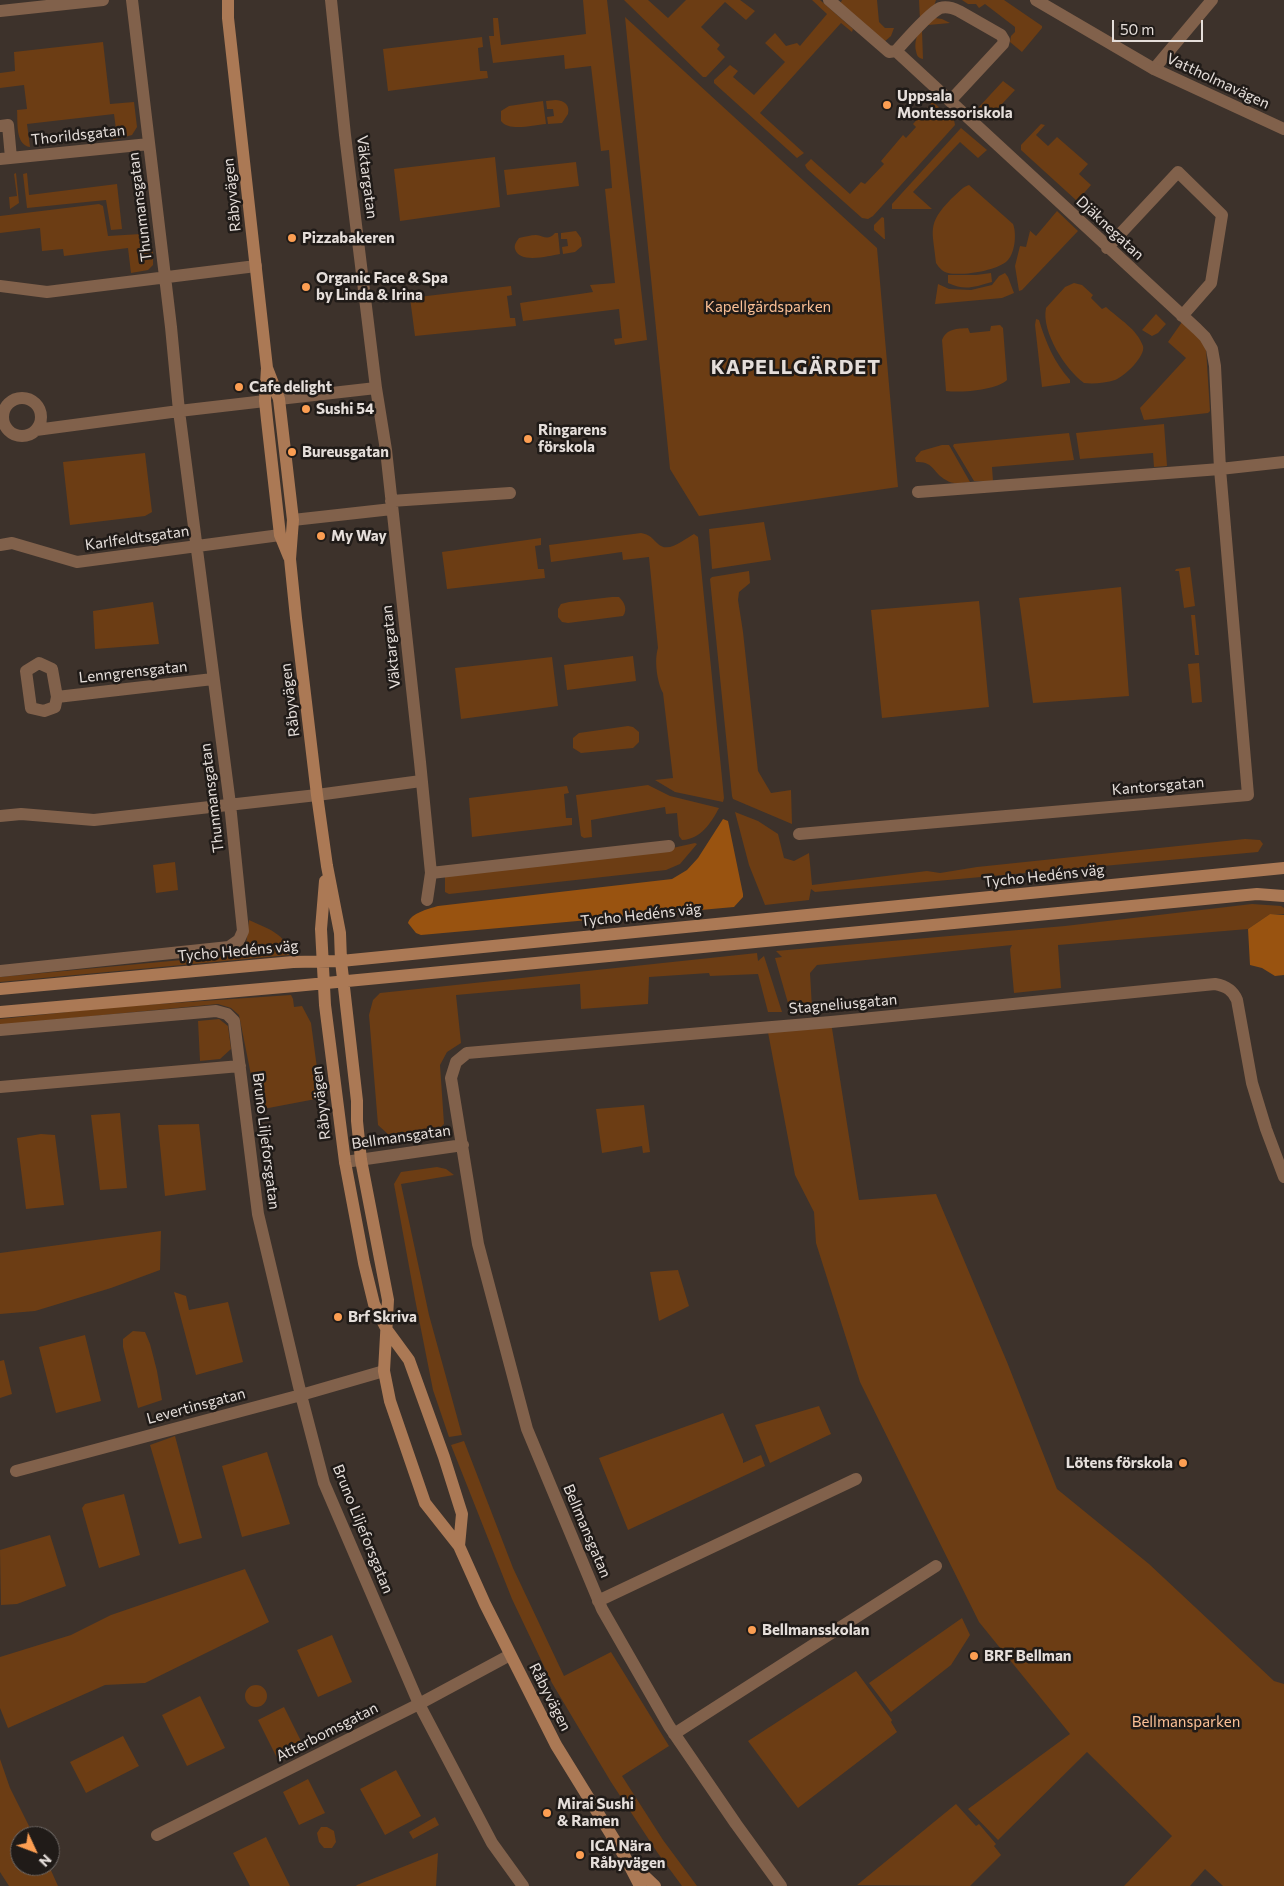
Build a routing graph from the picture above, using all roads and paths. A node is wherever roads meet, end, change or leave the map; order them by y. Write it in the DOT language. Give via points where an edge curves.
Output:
graph roads {
  1 [pos="102,0"];
  2 [pos="132,0"];
  3 [pos="224,0"];
  4 [pos="228,0"];
  5 [pos="331,0"];
  6 [pos="830,0"];
  7 [pos="1036,0"];
  8 [pos="1212,0"];
  9 [pos="0,12"];
  10 [pos="228,18"];
  11 [pos="896,51"];
  12 [pos="1154,69"];
  13 [pos="950,102"];
  14 [pos="0,126"];
  15 [pos="1284,129"];
  16 [pos="149,144"];
  17 [pos="6,158"];
  18 [pos="1107,248"];
  19 [pos="256,266"];
  20 [pos="165,277"];
  21 [pos="0,286"];
  22 [pos="1182,316"];
  23 [pos="267,368"];
  24 [pos="376,388"];
  25 [pos="279,399"];
  26 [pos="265,401"];
  27 [pos="179,411"];
  28 [pos="36,430"];
  29 [pos="1284,462"];
  30 [pos="1220,469"];
  31 [pos="918,492"];
  32 [pos="510,493"];
  33 [pos="392,505"];
  34 [pos="293,520"];
  35 [pos="1224,522"];
  36 [pos="280,535"];
  37 [pos="0,545"];
  38 [pos="197,547"];
  39 [pos="290,559"];
  40 [pos="213,680"];
  41 [pos="57,697"];
  42 [pos="421,781"];
  43 [pos="317,795"];
  44 [pos="230,804"];
  45 [pos="0,816"];
  46 [pos="799,834"];
  47 [pos="669,846"];
  48 [pos="327,866"];
  49 [pos="1284,868"];
  50 [pos="431,873"];
  51 [pos="1284,896"];
  52 [pos="427,900"];
  53 [pos="341,961"];
  54 [pos="324,962"];
  55 [pos="0,971"];
  56 [pos="343,980"];
  57 [pos="325,982"];
  58 [pos="0,988"];
  59 [pos="0,1012"];
  60 [pos="0,1030"];
  61 [pos="467,1053"];
  62 [pos="240,1066"];
  63 [pos="0,1087"];
  64 [pos="463,1145"];
  65 [pos="361,1160"];
  66 [pos="345,1162"];
  67 [pos="1284,1177"];
  68 [pos="387,1330"];
  69 [pos="384,1371"];
  70 [pos="301,1395"];
  71 [pos="16,1472"];
  72 [pos="856,1478"];
  73 [pos="459,1546"];
  74 [pos="936,1566"];
  75 [pos="598,1601"];
  76 [pos="510,1656"];
  77 [pos="419,1704"];
  78 [pos="674,1734"];
  79 [pos="157,1835"];
  80 [pos="625,1857"];
  81 [pos="523,1886"];
  82 [pos="640,1886"];
  83 [pos="655,1886"];
  84 [pos="781,1886"];
  1 -- 9 [label="street"];
  2 -- 16 [label="street, Thunmansgatan"];
  3 -- 10 [label="main road, Råbyvägen"];
  4 -- 10 [label="main road, Råbyvägen"];
  5 -- 24 [label="street, Väktargatan"];
  6 -- 11 [label="street, Djäknegatan" via="889,52"];
  7 -- 12 [label="street, Vattholmavägen"];
  8 -- 12 [label="street"];
  10 -- 19 [label="main road, Råbyvägen"];
  11 -- 13 [label="street, Djäknegatan"];
  11 -- 13 [label="street" via="942,8 959,10 1001,35 1003,44"];
  12 -- 15 [label="street, Vattholmavägen"];
  13 -- 18 [label="street, Djäknegatan"];
  14 -- 17 [label="street, Thorildsgatan" via="8,125"];
  16 -- 17 [label="street, Thorildsgatan"];
  16 -- 20 [label="street, Thunmansgatan"];
  18 -- 22 [label="street, Djäknegatan"];
  18 -- 22 [label="street" via="1178,172 1222,215 1211,283"];
  19 -- 20 [label="street"];
  19 -- 23 [label="main road, Råbyvägen"];
  20 -- 21 [label="street" via="47,292"];
  20 -- 27 [label="street, Thunmansgatan"];
  22 -- 30 [label="street, Djäknegatan" via="1204,337 1214,356"];
  23 -- 25 [label="main road, Råbyvägen"];
  23 -- 26 [label="main road, Råbyvägen"];
  24 -- 25 [label="street"];
  24 -- 33 [label="street, Väktargatan"];
  25 -- 34 [label="main road, Råbyvägen"];
  26 -- 27 [label="street"];
  26 -- 36 [label="main road, Råbyvägen"];
  27 -- 28 [label="street"];
  27 -- 38 [label="street, Thunmansgatan"];
  29 -- 30 [label="street"];
  30 -- 31 [label="street"];
  30 -- 35 [label="street, Djäknegatan"];
  32 -- 33 [label="street"];
  33 -- 34 [label="street"];
  33 -- 42 [label="street, Väktargatan"];
  34 -- 39 [label="main road, Råbyvägen"];
  35 -- 46 [label="street, Kantorsgatan" via="1248,795"];
  36 -- 38 [label="street, Karlfeldtsgatan"];
  36 -- 39 [label="main road, Råbyvägen"];
  37 -- 38 [label="street, Karlfeldtsgatan" via="12,543 77,562"];
  38 -- 40 [label="street, Thunmansgatan"];
  39 -- 43 [label="main road, Råbyvägen"];
  40 -- 41 [label="street, Lenngrensgatan"];
  40 -- 44 [label="street, Thunmansgatan"];
  42 -- 43 [label="street"];
  42 -- 50 [label="street, Väktargatan"];
  43 -- 44 [label="street"];
  43 -- 48 [label="main road, Råbyvägen"];
  44 -- 45 [label="street" via="94,820 21,814"];
  44 -- 55 [label="street, Thunmansgatan" via="243,930 239,940 229,948"];
  47 -- 50 [label="street"];
  48 -- 53 [label="main road, Råbyvägen" via="340,933"];
  48 -- 54 [label="main road, Råbyvägen" via="321,929"];
  49 -- 53 [label="main road, Tycho Hedéns väg"];
  50 -- 52 [label="street, Väktargatan"];
  51 -- 56 [label="main road" via="1248,895"];
  53 -- 54 [label="main road, Tycho Hedéns väg"];
  53 -- 56 [label="main road, Råbyvägen"];
  54 -- 57 [label="main road, Råbyvägen"];
  54 -- 58 [label="main road, Tycho Hedéns väg"];
  56 -- 57 [label="main road"];
  56 -- 65 [label="main road, Råbyvägen"];
  57 -- 59 [label="main road"];
  57 -- 66 [label="main road, Råbyvägen"];
  60 -- 62 [label="street, Bruno Liljeforsgatan" via="216,1011 227,1014 234,1021"];
  61 -- 64 [label="street, Bellmansgatan" via="456,1062 451,1078"];
  61 -- 67 [label="street, Stagneliusgatan" via="831,1022 1216,984 1234,993 1237,1000 1252,1083"];
  62 -- 63 [label="street, Bruno Liljeforsgatan"];
  62 -- 70 [label="street, Bruno Liljeforsgatan" via="258,1214"];
  64 -- 65 [label="street, Bellmansgatan"];
  64 -- 75 [label="street, Bellmansgatan" via="478,1244 527,1429"];
  65 -- 66 [label="street, Bellmansgatan"];
  65 -- 68 [label="main road, Råbyvägen" via="388,1300"];
  66 -- 68 [label="main road, Råbyvägen" via="374,1304"];
  68 -- 69 [label="main road, Råbyvägen"];
  68 -- 73 [label="main road, Råbyvägen" via="409,1360 444,1457 462,1514"];
  69 -- 70 [label="street, Levertinsgatan"];
  69 -- 73 [label="main road, Råbyvägen" via="390,1401 425,1503"];
  70 -- 71 [label="street, Levertinsgatan"];
  70 -- 77 [label="street, Bruno Liljeforsgatan" via="324,1483"];
  72 -- 75 [label="street"];
  73 -- 76 [label="main road, Råbyvägen"];
  74 -- 78 [label="street"];
  75 -- 78 [label="street, Bellmansgatan"];
  76 -- 77 [label="street, Atterbomsgatan"];
  76 -- 80 [label="main road, Råbyvägen" via="556,1745"];
  77 -- 79 [label="street, Atterbomsgatan"];
  77 -- 81 [label="street, Bruno Liljeforsgatan" via="492,1843"];
  78 -- 84 [label="street, Bellmansgatan"];
  80 -- 82 [label="main road, Råbyvägen"];
  80 -- 83 [label="main road, Råbyvägen"];
}
